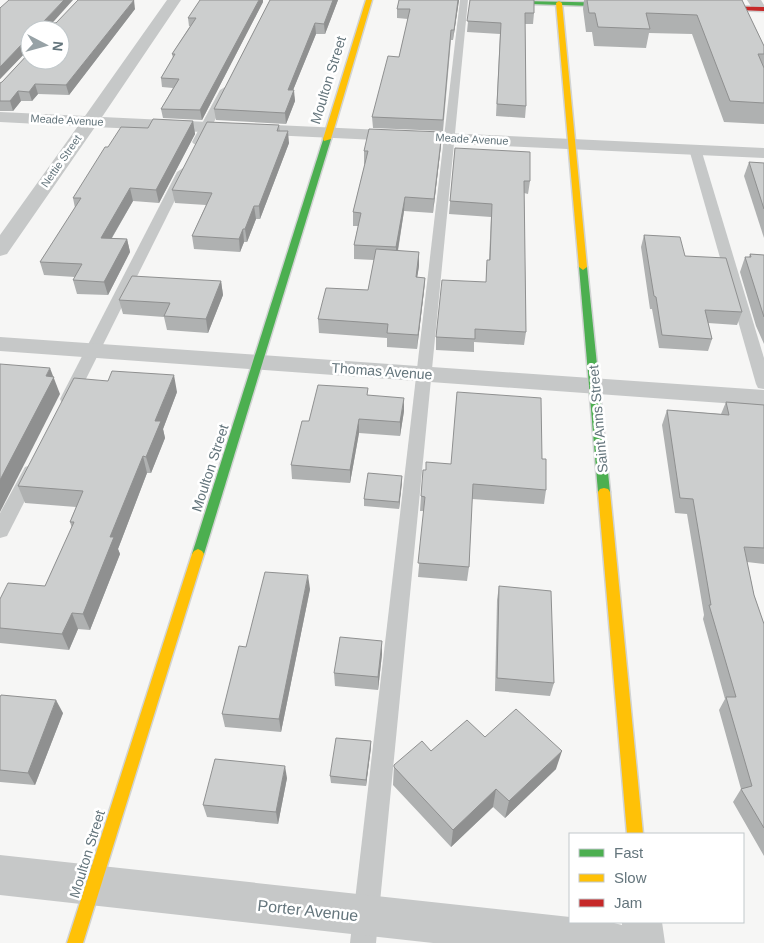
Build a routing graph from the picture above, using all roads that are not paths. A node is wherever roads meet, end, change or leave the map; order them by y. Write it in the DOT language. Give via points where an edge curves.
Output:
graph roads {
  1 [pos="174,0"];
  2 [pos="368,0"];
  3 [pos="464,0"];
  4 [pos="474,0"];
  5 [pos="559,4"];
  6 [pos="639,6"];
  7 [pos="759,6"];
  8 [pos="699,7"];
  9 [pos="232,76"];
  10 [pos="0,117"];
  11 [pos="88,121"];
  12 [pos="206,126"];
  13 [pos="328,132"];
  14 [pos="450,138"];
  15 [pos="572,143"];
  16 [pos="695,150"];
  17 [pos="764,153"];
  18 [pos="0,250"];
  19 [pos="0,344"];
  20 [pos="93,351"];
  21 [pos="258,363"];
  22 [pos="425,374"];
  23 [pos="764,384"];
  24 [pos="595,386"];
  25 [pos="764,398"];
  26 [pos="62,411"];
  27 [pos="36,462"];
  28 [pos="0,531"];
  29 [pos="634,833"];
  30 [pos="0,875"];
  31 [pos="93,886"];
  32 [pos="642,923"];
  33 [pos="365,929"];
  34 [pos="75,943"];
  35 [pos="616,943"];
  36 [pos="644,943"];
  1 -- 11 [label="street, Nettie Street"];
  2 -- 13 [label="street, Moulton Street"];
  3 -- 14 [label="lane"];
  4 -- 5 [label="street"];
  5 -- 6 [label="street"];
  5 -- 15 [label="street, Saint Anns Street"];
  7 -- 8 [label="street"];
  9 -- 12 [label="lane"];
  10 -- 11 [label="street, Meade Avenue"];
  11 -- 12 [label="street, Meade Avenue"];
  11 -- 18 [label="street, Nettie Street"];
  12 -- 13 [label="street, Meade Avenue"];
  12 -- 20 [label="lane"];
  13 -- 14 [label="street, Meade Avenue"];
  13 -- 21 [label="street, Moulton Street"];
  14 -- 15 [label="street, Meade Avenue"];
  14 -- 22 [label="lane"];
  15 -- 16 [label="street, Meade Avenue"];
  15 -- 24 [label="street, Saint Anns Street"];
  16 -- 17 [label="street, Meade Avenue"];
  16 -- 23 [label="lane"];
  19 -- 20 [label="street, Thomas Avenue"];
  20 -- 21 [label="street, Thomas Avenue"];
  20 -- 26 [label="lane"];
  21 -- 22 [label="street, Thomas Avenue"];
  21 -- 31 [label="street, Moulton Street"];
  22 -- 24 [label="street, Thomas Avenue"];
  22 -- 33 [label="lane"];
  24 -- 25 [label="street, Thomas Avenue"];
  24 -- 29 [label="street, Saint Anns Street"];
  27 -- 28 [label="lane"];
  30 -- 31 [label="street, Porter Avenue"];
  31 -- 33 [label="street, Porter Avenue"];
  31 -- 34 [label="street, Moulton Street"];
  32 -- 36 [label="street"];
  33 -- 35 [label="street, Porter Avenue"];
}
